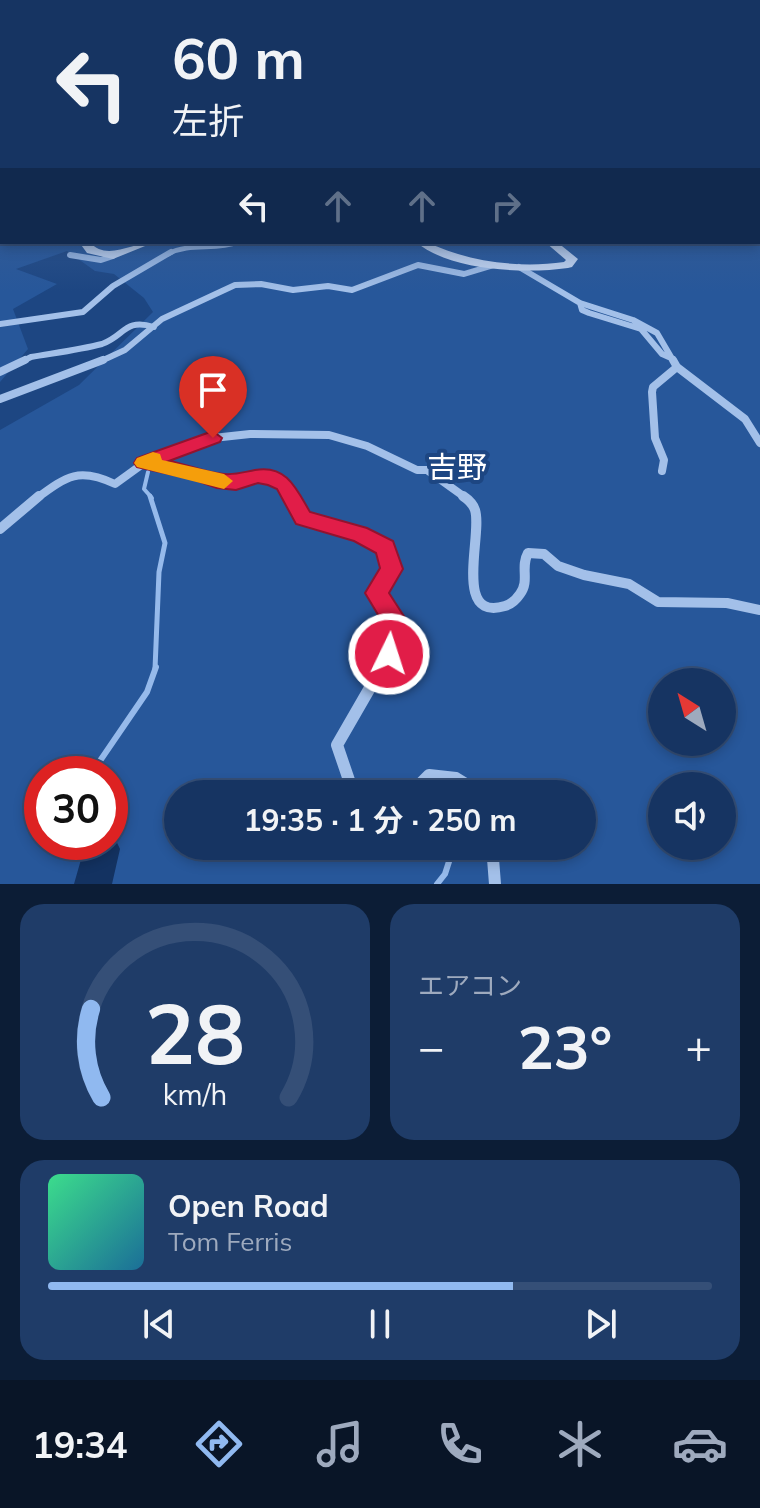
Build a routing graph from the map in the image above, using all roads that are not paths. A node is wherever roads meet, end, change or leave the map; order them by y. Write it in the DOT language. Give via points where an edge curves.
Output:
graph roads {
  1 [pos="86,244"];
  2 [pos="145,244"];
  3 [pos="231,244"];
  4 [pos="425,244"];
  5 [pos="553,244"];
  6 [pos="70,255"];
  7 [pos="113,256"];
  8 [pos="496,263"];
  9 [pos="519,267"];
  10 [pos="0,324"];
  11 [pos="154,327"];
  12 [pos="674,363"];
  13 [pos="0,372"];
  14 [pos="0,399"];
  15 [pos="760,443"];
  16 [pos="144,463"];
  17 [pos="662,471"];
  18 [pos="0,529"];
  19 [pos="760,610"];
  20 [pos="349,780"];
  21 [pos="424,780"];
  22 [pos="459,780"];
  23 [pos="493,860"];
  24 [pos="495,884"];
  1 -- 7 [label="main road" via="91,251"];
  2 -- 7 [label="main road"];
  3 -- 10 [label="street" via="173,251 113,286 83,312"];
  4 -- 8 [label="main road" via="450,256"];
  5 -- 9 [label="main road" via="572,259 568,265"];
  6 -- 7 [label="street" via="101,260"];
  8 -- 9 [label="main road"];
  8 -- 11 [label="street" via="464,274 418,265 352,290 240,284"];
  9 -- 12 [label="street" via="580,303 646,326 657,333"];
  11 -- 13 [label="street" via="128,326 105,343 31,357"];
  11 -- 14 [label="street" via="125,350"];
  12 -- 15 [label="street" via="745,419"];
  12 -- 17 [label="street" via="652,392"];
  16 -- 18 [label="street" via="115,484 83,473 66,478 18,509"];
  16 -- 19 [label="street" via="213,438 329,435 427,470 469,500 477,523 472,582 484,605 511,604 522,592 528,553 544,554 558,566 584,575 629,584 658,602 727,603"];
  16 -- 20 [label="street" via="217,481 272,478 284,484 303,518 360,534 385,548 392,569 376,593 395,621 394,634 389,654 337,745"];
  21 -- 22 [label="street" via="429,775"];
  23 -- 24 [label="street"];
}
